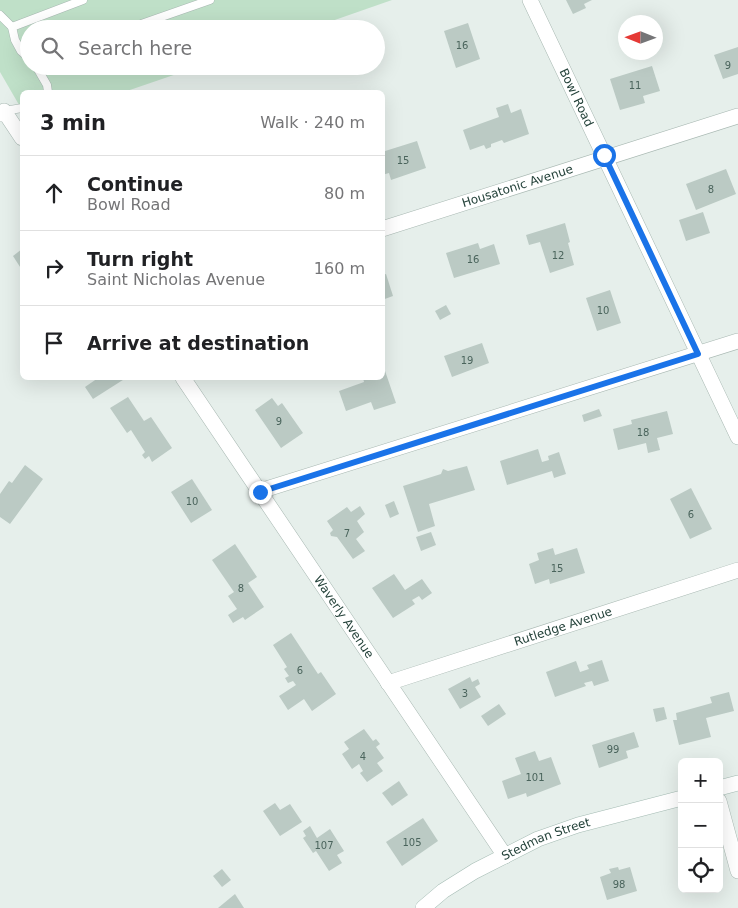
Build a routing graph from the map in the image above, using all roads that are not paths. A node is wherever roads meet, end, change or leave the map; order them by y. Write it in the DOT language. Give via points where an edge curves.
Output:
graph roads {
  1 [pos="83,0"];
  2 [pos="210,0"];
  3 [pos="530,0"];
  4 [pos="0,16"];
  5 [pos="30,20"];
  6 [pos="153,20"];
  7 [pos="20,24"];
  8 [pos="12,27"];
  9 [pos="20,49"];
  10 [pos="41,75"];
  11 [pos="48,90"];
  12 [pos="20,108"];
  13 [pos="2,112"];
  14 [pos="738,116"];
  15 [pos="20,135"];
  16 [pos="605,158"];
  17 [pos="385,228"];
  18 [pos="738,341"];
  19 [pos="698,354"];
  20 [pos="184,380"];
  21 [pos="738,437"];
  22 [pos="260,492"];
  23 [pos="738,570"];
  24 [pos="388,684"];
  25 [pos="738,783"];
  26 [pos="723,787"];
  27 [pos="678,799"];
  28 [pos="720,803"];
  29 [pos="504,856"];
  30 [pos="738,872"];
  31 [pos="424,908"];
  1 -- 5 [label="lane"];
  2 -- 6 [label="lane"];
  3 -- 16 [label="street, Bowl Road"];
  4 -- 8 [label="lane"];
  7 -- 8 [label="lane"];
  8 -- 9 [label="lane"];
  10 -- 11 [label="lane"];
  12 -- 13 [label="lane"];
  13 -- 15 [label="street"];
  14 -- 16 [label="street, Housatonic Avenue"];
  16 -- 17 [label="street, Housatonic Avenue"];
  16 -- 19 [label="street, Bowl Road"];
  18 -- 19 [label="street"];
  19 -- 21 [label="street, Bowl Road"];
  19 -- 22 [label="street"];
  20 -- 22 [label="street, Waverly Avenue"];
  22 -- 24 [label="street, Waverly Avenue"];
  23 -- 24 [label="street, Rutledge Avenue"];
  24 -- 29 [label="street, Waverly Avenue"];
  25 -- 26 [label="street"];
  27 -- 29 [label="street, Stedman Street" via="578,825"];
  28 -- 30 [label="street"];
  29 -- 31 [label="street, Stedman Street" via="443,891"];
}
